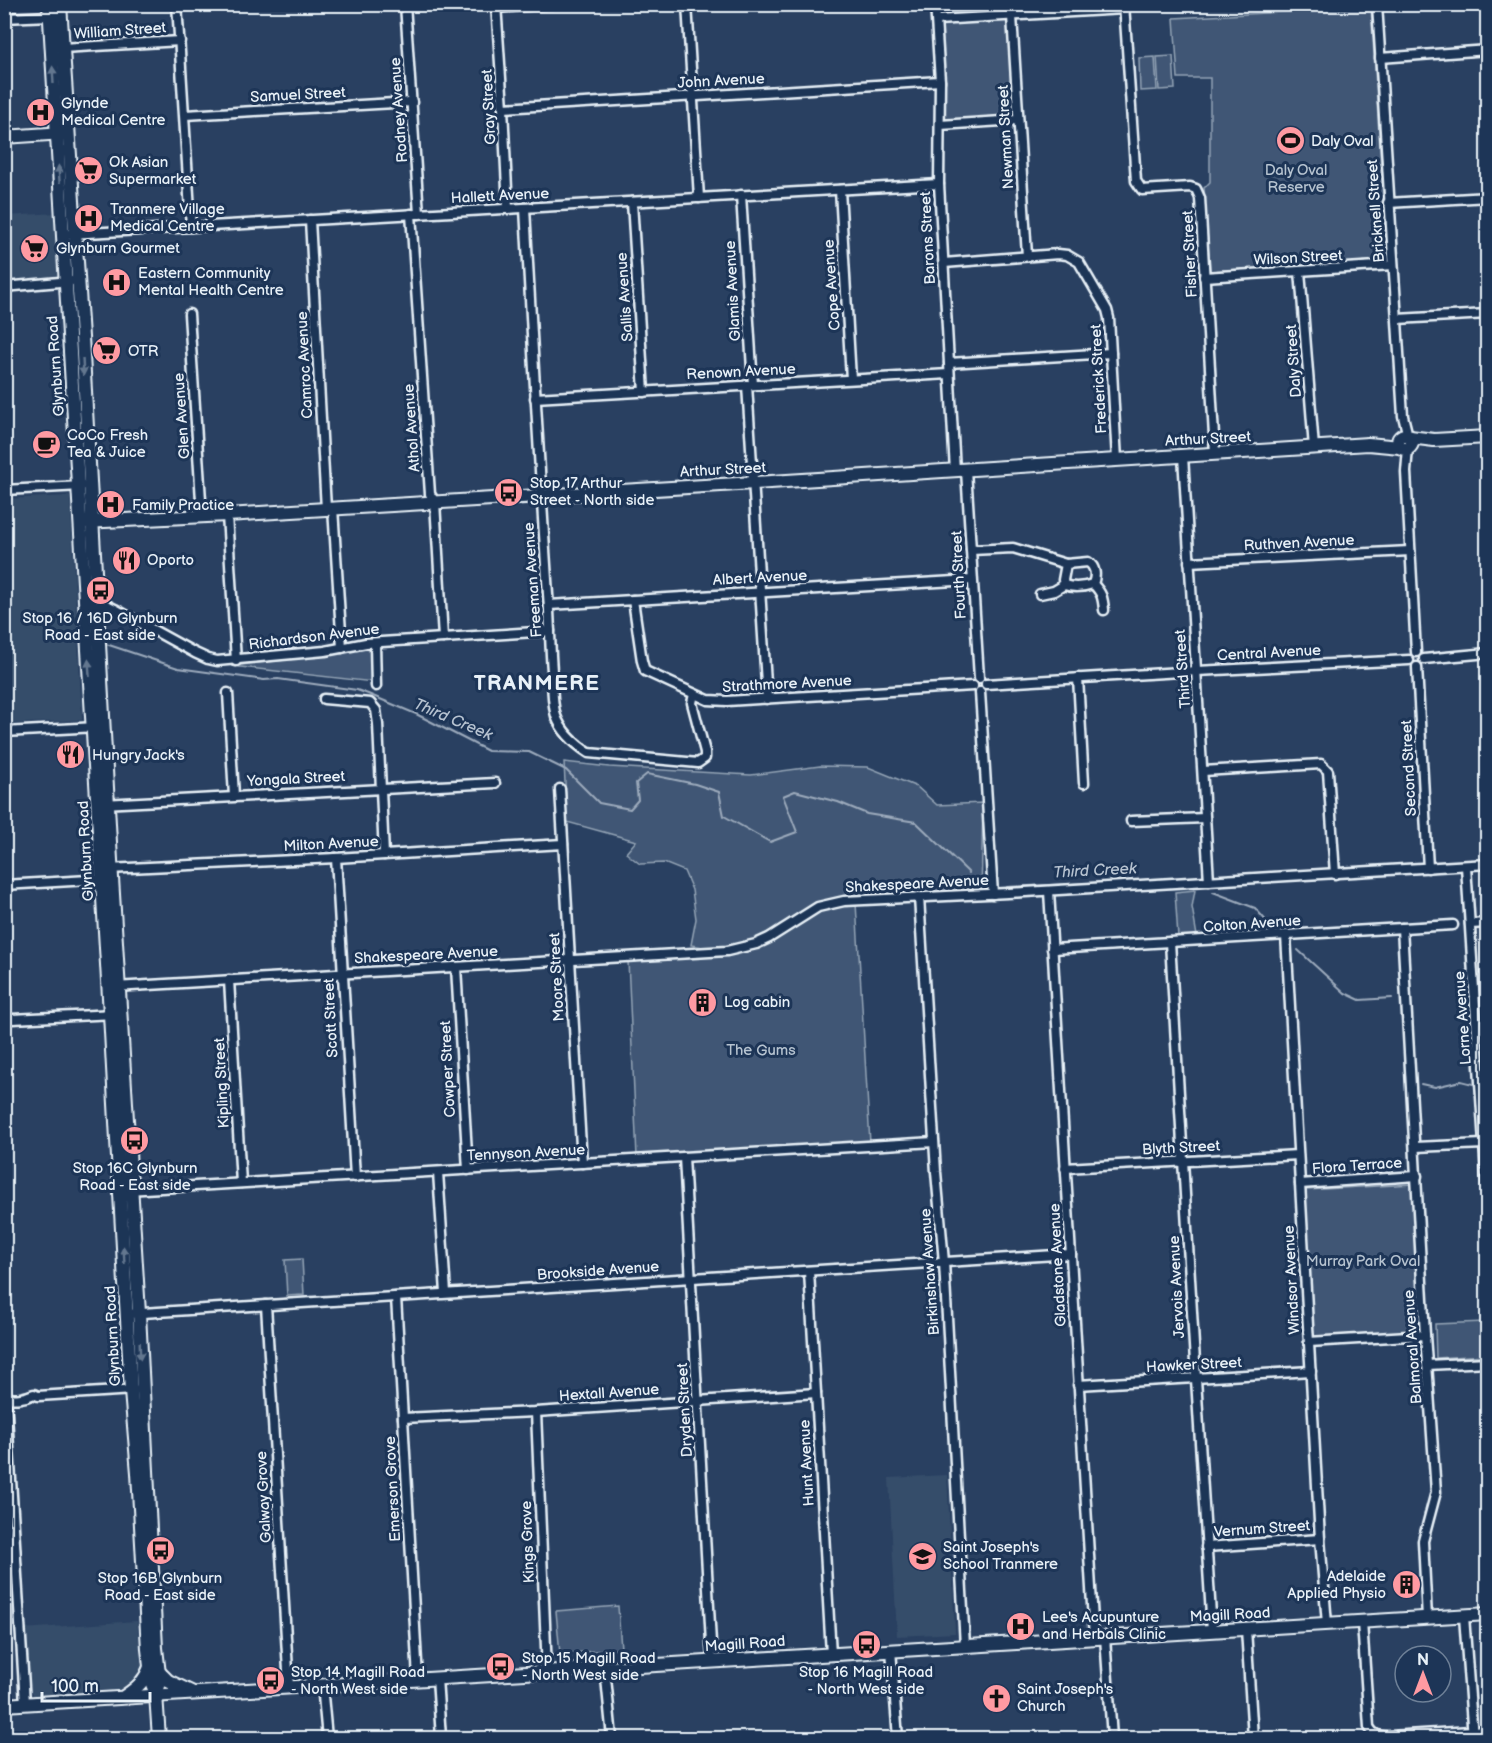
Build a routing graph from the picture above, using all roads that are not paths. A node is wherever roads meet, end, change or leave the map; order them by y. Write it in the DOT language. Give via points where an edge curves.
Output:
graph roads {
  1 [pos="60,4"];
  2 [pos="177,4"];
  3 [pos="405,4"];
  4 [pos="553,4"];
  5 [pos="687,4"];
  6 [pos="935,4"];
  7 [pos="1377,4"];
  8 [pos="496,6"];
  9 [pos="1124,7"];
  10 [pos="49,10"];
  11 [pos="1012,15"];
  12 [pos="4,18"];
  13 [pos="937,20"];
  14 [pos="180,41"];
  15 [pos="62,48"];
  16 [pos="1488,50"];
  17 [pos="1380,58"];
  18 [pos="940,81"];
  19 [pos="693,97"];
  20 [pos="412,102"];
  21 [pos="503,108"];
  22 [pos="185,115"];
  23 [pos="1018,120"];
  24 [pos="940,125"];
  25 [pos="62,133"];
  26 [pos="4,137"];
  27 [pos="939,184"];
  28 [pos="840,190"];
  29 [pos="741,195"];
  30 [pos="1488,197"];
  31 [pos="699,198"];
  32 [pos="632,201"];
  33 [pos="1389,203"];
  34 [pos="525,208"];
  35 [pos="508,209"];
  36 [pos="415,214"];
  37 [pos="310,220"];
  38 [pos="191,227"];
  39 [pos="69,234"];
  40 [pos="1027,256"];
  41 [pos="944,263"];
  42 [pos="1393,266"];
  43 [pos="1300,272"];
  44 [pos="1204,277"];
  45 [pos="72,281"];
  46 [pos="4,287"];
  47 [pos="80,309"];
  48 [pos="189,314"];
  49 [pos="1488,314"];
  50 [pos="1396,319"];
  51 [pos="70,337"];
  52 [pos="1111,353"];
  53 [pos="949,363"];
  54 [pos="949,374"];
  55 [pos="851,379"];
  56 [pos="750,385"];
  57 [pos="644,392"];
  58 [pos="535,398"];
  59 [pos="1488,437"];
  60 [pos="1405,442"];
  61 [pos="1314,448"];
  62 [pos="1215,453"];
  63 [pos="1184,456"];
  64 [pos="1118,460"];
  65 [pos="960,470"];
  66 [pos="754,483"];
  67 [pos="84,486"];
  68 [pos="4,490"];
  69 [pos="541,495"];
  70 [pos="435,502"];
  71 [pos="330,509"];
  72 [pos="227,515"];
  73 [pos="202,516"];
  74 [pos="116,521"];
  75 [pos="86,522"];
  76 [pos="93,540"];
  77 [pos="971,550"];
  78 [pos="1410,551"];
  79 [pos="1189,562"];
  80 [pos="1066,564"];
  81 [pos="972,580"];
  82 [pos="1093,584"];
  83 [pos="1065,585"];
  84 [pos="760,592"];
  85 [pos="1040,594"];
  86 [pos="633,600"];
  87 [pos="96,604"];
  88 [pos="549,605"];
  89 [pos="1104,610"];
  90 [pos="550,631"];
  91 [pos="443,638"];
  92 [pos="375,643"];
  93 [pos="342,648"];
  94 [pos="1416,652"];
  95 [pos="1488,653"];
  96 [pos="1424,659"];
  97 [pos="1409,660"];
  98 [pos="236,661"];
  99 [pos="1417,667"];
  100 [pos="1197,670"];
  101 [pos="1078,678"];
  102 [pos="983,681"];
  103 [pos="376,686"];
  104 [pos="976,689"];
  105 [pos="228,693"];
  106 [pos="694,694"];
  107 [pos="324,699"];
  108 [pos="767,699"];
  109 [pos="98,726"];
  110 [pos="4,732"];
  111 [pos="1203,771"];
  112 [pos="495,783"];
  113 [pos="1084,783"];
  114 [pos="381,788"];
  115 [pos="560,789"];
  116 [pos="234,796"];
  117 [pos="103,804"];
  118 [pos="1205,818"];
  119 [pos="1131,821"];
  120 [pos="563,844"];
  121 [pos="384,855"];
  122 [pos="336,858"];
  123 [pos="1488,864"];
  124 [pos="1466,866"];
  125 [pos="1428,868"];
  126 [pos="107,874"];
  127 [pos="1335,874"];
  128 [pos="1209,881"];
  129 [pos="4,885"];
  130 [pos="1049,891"];
  131 [pos="993,894"];
  132 [pos="919,897"];
  133 [pos="1488,923"];
  134 [pos="1470,924"];
  135 [pos="1453,925"];
  136 [pos="1402,928"];
  137 [pos="1286,935"];
  138 [pos="1170,942"];
  139 [pos="1052,949"];
  140 [pos="570,960"];
  141 [pos="456,967"];
  142 [pos="342,974"];
  143 [pos="229,980"];
  144 [pos="114,987"];
  145 [pos="115,1014"];
  146 [pos="4,1020"];
  147 [pos="1488,1025"];
  148 [pos="1477,1026"];
  149 [pos="934,1142"];
  150 [pos="1484,1144"];
  151 [pos="1415,1148"];
  152 [pos="1298,1155"];
  153 [pos="684,1157"];
  154 [pos="1183,1162"];
  155 [pos="582,1163"];
  156 [pos="1065,1168"];
  157 [pos="468,1170"];
  158 [pos="438,1172"];
  159 [pos="1417,1176"];
  160 [pos="355,1177"];
  161 [pos="241,1183"];
  162 [pos="1300,1184"];
  163 [pos="126,1190"];
  164 [pos="1488,1205"];
  165 [pos="1071,1254"];
  166 [pos="944,1262"];
  167 [pos="809,1271"];
  168 [pos="692,1278"];
  169 [pos="446,1293"];
  170 [pos="396,1297"];
  171 [pos="266,1305"];
  172 [pos="133,1313"];
  173 [pos="1425,1335"];
  174 [pos="1309,1342"];
  175 [pos="1488,1362"];
  176 [pos="1427,1365"];
  177 [pos="4,1367"];
  178 [pos="1311,1371"];
  179 [pos="1196,1379"];
  180 [pos="1078,1385"];
  181 [pos="136,1390"];
  182 [pos="816,1393"];
  183 [pos="5,1398"];
  184 [pos="698,1401"];
  185 [pos="536,1412"];
  186 [pos="403,1418"];
  187 [pos="1320,1539"];
  188 [pos="1206,1546"];
  189 [pos="1488,1614"];
  190 [pos="1464,1616"];
  191 [pos="1427,1618"];
  192 [pos="1362,1622"];
  193 [pos="1327,1624"];
  194 [pos="1246,1629"];
  195 [pos="1212,1631"];
  196 [pos="1099,1638"];
  197 [pos="965,1646"];
  198 [pos="891,1650"];
  199 [pos="831,1654"];
  200 [pos="712,1661"];
  201 [pos="605,1668"];
  202 [pos="154,1670"];
  203 [pos="547,1671"];
  204 [pos="437,1678"];
  205 [pos="417,1679"];
  206 [pos="322,1685"];
  207 [pos="289,1687"];
  208 [pos="191,1692"];
  209 [pos="156,1695"];
  210 [pos="124,1696"];
  211 [pos="25,1703"];
  212 [pos="4,1704"];
  213 [pos="1488,1730"];
  214 [pos="1473,1735"];
  215 [pos="159,1738"];
  216 [pos="327,1738"];
  217 [pos="441,1738"];
  218 [pos="612,1738"];
  219 [pos="898,1738"];
  220 [pos="1112,1738"];
  221 [pos="1253,1738"];
  1 -- 15 [label="main road, Glynburn Road"];
  2 -- 14 [label="street"];
  3 -- 20 [label="street, Rodney Avenue"];
  4 -- 8 [label="street"];
  5 -- 19 [label="street"];
  6 -- 13 [label="street, Barons Street"];
  7 -- 17 [label="street, Bricknell Street"];
  8 -- 21 [label="street, Gray Street"];
  9 -- 11 [label="street"];
  9 -- 44 [label="street, Fisher Street" via="1136,181 1142,190 1190,187 1199,193"];
  10 -- 12 [label="street"];
  25 -- 10 [label="main road, Glynburn Road, one-way"];
  11 -- 13 [label="street"];
  11 -- 23 [label="street, Newman Street"];
  13 -- 18 [label="street, Barons Street"];
  14 -- 15 [label="street, William Street"];
  14 -- 22 [label="street"];
  15 -- 25 [label="main road, Glynburn Road"];
  16 -- 17 [label="street"];
  17 -- 33 [label="street, Bricknell Street"];
  18 -- 19 [label="street, John Avenue"];
  18 -- 24 [label="street, Barons Street"];
  19 -- 21 [label="street, John Avenue"];
  19 -- 31 [label="street"];
  20 -- 22 [label="street, Samuel Street"];
  20 -- 36 [label="street, Rodney Avenue"];
  21 -- 35 [label="street, Gray Street"];
  22 -- 38 [label="street"];
  23 -- 24 [label="street"];
  23 -- 40 [label="street, Newman Street"];
  24 -- 27 [label="street, Barons Street"];
  25 -- 26 [label="main road"];
  25 -- 39 [label="main road, Glynburn Road"];
  27 -- 28 [label="street, Hallett Avenue"];
  27 -- 41 [label="street, Barons Street"];
  28 -- 29 [label="street, Hallett Avenue"];
  28 -- 55 [label="street, Cope Avenue"];
  29 -- 31 [label="street, Hallett Avenue"];
  29 -- 56 [label="street, Glamis Avenue"];
  30 -- 33 [label="street"];
  31 -- 32 [label="street, Hallett Avenue"];
  32 -- 34 [label="street, Hallett Avenue"];
  32 -- 57 [label="street, Sallis Avenue"];
  33 -- 42 [label="street, Bricknell Street"];
  34 -- 35 [label="street, Hallett Avenue"];
  34 -- 58 [label="street, Freeman Avenue"];
  35 -- 36 [label="street, Hallett Avenue"];
  36 -- 37 [label="street, Hallett Avenue"];
  36 -- 70 [label="street, Athol Avenue" via="430,494"];
  37 -- 38 [label="street, Hallett Avenue"];
  37 -- 71 [label="street, Camroc Avenue"];
  38 -- 39 [label="street, Hallett Avenue"];
  39 -- 45 [label="main road, Glynburn Road"];
  40 -- 41 [label="street, Frederick Street"];
  40 -- 52 [label="street, Frederick Street" via="1067,255 1079,262 1107,310"];
  41 -- 53 [label="street, Barons Street"];
  42 -- 43 [label="street, Wilson Street"];
  42 -- 50 [label="street, Bricknell Street"];
  43 -- 44 [label="street, Wilson Street"];
  43 -- 61 [label="street, Daly Street"];
  44 -- 62 [label="street, Fisher Street"];
  45 -- 46 [label="street"];
  45 -- 47 [label="main road, Glynburn Road"];
  45 -- 51 [label="main road, Glynburn Road"];
  47 -- 51 [label="main road" via="74,315"];
  47 -- 67 [label="main road, Glynburn Road, one-way"];
  48 -- 73 [label="street, Glen Avenue"];
  49 -- 50 [label="street"];
  50 -- 60 [label="street, Bricknell Street"];
  51 -- 67 [label="main road, Glynburn Road"];
  52 -- 53 [label="street"];
  52 -- 64 [label="street, Frederick Street"];
  53 -- 54 [label="street, Barons Street"];
  54 -- 55 [label="street, Renown Avenue"];
  54 -- 65 [label="street, Barons Street"];
  55 -- 56 [label="street, Renown Avenue"];
  56 -- 57 [label="street, Renown Avenue"];
  56 -- 66 [label="street, Glamis Avenue"];
  57 -- 58 [label="street, Renown Avenue"];
  58 -- 69 [label="street, Freeman Avenue"];
  59 -- 60 [label="main road, Arthur Street"];
  60 -- 61 [label="main road, Arthur Street"];
  60 -- 78 [label="street"];
  61 -- 62 [label="main road, Arthur Street"];
  62 -- 63 [label="main road, Arthur Street"];
  63 -- 64 [label="main road, Arthur Street"];
  63 -- 79 [label="street, Third Street"];
  64 -- 65 [label="main road, Arthur Street"];
  65 -- 66 [label="main road, Arthur Street"];
  65 -- 77 [label="street, Fourth Street"];
  66 -- 69 [label="main road, Arthur Street"];
  66 -- 84 [label="street, Glamis Avenue"];
  67 -- 68 [label="street"];
  67 -- 75 [label="main road, Glynburn Road"];
  69 -- 70 [label="main road, Arthur Street"];
  69 -- 88 [label="street, Freeman Avenue"];
  70 -- 71 [label="main road, Arthur Street"];
  70 -- 91 [label="street, Athol Avenue"];
  71 -- 72 [label="main road, Arthur Street"];
  71 -- 93 [label="street, Camroc Avenue"];
  72 -- 73 [label="main road, Arthur Street"];
  72 -- 98 [label="street"];
  73 -- 74 [label="main road, Arthur Street"];
  74 -- 75 [label="main road, Arthur Street"];
  74 -- 76 [label="main road"];
  75 -- 76 [label="main road, Glynburn Road"];
  109 -- 75 [label="main road, Glynburn Road, one-way"];
  76 -- 87 [label="main road, Glynburn Road"];
  77 -- 80 [label="street" via="1013,548"];
  77 -- 81 [label="street, Fourth Street"];
  78 -- 79 [label="street, Ruthven Avenue"];
  78 -- 94 [label="street"];
  79 -- 100 [label="street, Third Street"];
  80 -- 82 [label="street" via="1091,564"];
  80 -- 83 [label="street"];
  81 -- 84 [label="street, Albert Avenue"];
  81 -- 102 [label="street, Fourth Street"];
  82 -- 83 [label="street"];
  82 -- 89 [label="street" via="1103,596"];
  83 -- 85 [label="street"];
  84 -- 86 [label="street, Albert Avenue"];
  84 -- 108 [label="street, Glamis Avenue"];
  86 -- 88 [label="street, Albert Avenue"];
  86 -- 106 [label="street, Strathmore Avenue" via="644,669"];
  87 -- 98 [label="street, Richardson Avenue" via="107,604 208,659"];
  87 -- 109 [label="main road, Glynburn Road"];
  88 -- 90 [label="street, Freeman Avenue"];
  90 -- 91 [label="street, Richardson Avenue"];
  90 -- 106 [label="street, Freeman Avenue" via="556,714 561,728 589,753 698,764 705,758 705,752 692,703"];
  91 -- 92 [label="street, Richardson Avenue"];
  92 -- 93 [label="street, Richardson Avenue"];
  92 -- 103 [label="street"];
  93 -- 98 [label="street, Richardson Avenue"];
  94 -- 96 [label="street"];
  94 -- 97 [label="street"];
  95 -- 96 [label="street"];
  96 -- 99 [label="street"];
  97 -- 99 [label="street"];
  97 -- 100 [label="street, Central Avenue"];
  99 -- 125 [label="street, Second Street"];
  100 -- 101 [label="street, Central Avenue"];
  100 -- 111 [label="street, Third Street"];
  101 -- 102 [label="street, Central Avenue"];
  101 -- 113 [label="street"];
  102 -- 104 [label="street" via="984,690"];
  104 -- 108 [label="street, Strathmore Avenue"];
  104 -- 131 [label="street"];
  105 -- 116 [label="street"];
  106 -- 108 [label="street, Strathmore Avenue" via="716,702"];
  107 -- 114 [label="street" via="373,704 378,715"];
  109 -- 110 [label="street"];
  109 -- 117 [label="main road, Glynburn Road"];
  111 -- 118 [label="street, Third Street"];
  111 -- 127 [label="street" via="1321,764 1328,771"];
  112 -- 114 [label="street, Yongala Street"];
  114 -- 116 [label="street, Yongala Street"];
  114 -- 121 [label="street"];
  115 -- 120 [label="street, Moore Street"];
  116 -- 117 [label="street, Yongala Street"];
  117 -- 126 [label="main road, Glynburn Road"];
  118 -- 119 [label="street"];
  118 -- 128 [label="street, Third Street"];
  120 -- 121 [label="street, Milton Avenue"];
  120 -- 140 [label="street, Moore Street"];
  121 -- 122 [label="street, Milton Avenue"];
  122 -- 126 [label="street, Milton Avenue"];
  122 -- 142 [label="street, Scott Street"];
  123 -- 124 [label="street, Shakespeare Avenue"];
  124 -- 125 [label="street, Shakespeare Avenue"];
  124 -- 134 [label="street, Lorne Avenue"];
  125 -- 127 [label="street, Shakespeare Avenue"];
  126 -- 129 [label="street, Milton Avenue"];
  126 -- 144 [label="main road, Glynburn Road"];
  127 -- 128 [label="street, Shakespeare Avenue"];
  128 -- 130 [label="street, Shakespeare Avenue"];
  130 -- 131 [label="street, Shakespeare Avenue"];
  130 -- 139 [label="street, Gladstone Avenue"];
  131 -- 132 [label="street, Shakespeare Avenue"];
  132 -- 140 [label="street, Shakespeare Avenue" via="828,904 769,938 727,951"];
  132 -- 149 [label="street, Birkinshaw Avenue"];
  133 -- 134 [label="street"];
  134 -- 148 [label="street, Lorne Avenue"];
  135 -- 136 [label="street, Colton Avenue"];
  136 -- 137 [label="street, Colton Avenue"];
  136 -- 151 [label="street, Balmoral Avenue"];
  137 -- 138 [label="street, Colton Avenue"];
  137 -- 152 [label="street, Windsor Avenue"];
  138 -- 139 [label="street, Colton Avenue"];
  138 -- 154 [label="street, Jervois Avenue"];
  139 -- 156 [label="street, Gladstone Avenue"];
  140 -- 141 [label="street, Shakespeare Avenue"];
  140 -- 155 [label="street, Moore Street"];
  141 -- 142 [label="street, Shakespeare Avenue"];
  141 -- 157 [label="street, Cowper Street"];
  142 -- 143 [label="street, Shakespeare Avenue"];
  142 -- 160 [label="street, Scott Street"];
  143 -- 144 [label="street, Shakespeare Avenue"];
  143 -- 161 [label="street, Kipling Street"];
  144 -- 145 [label="main road, Glynburn Road"];
  145 -- 146 [label="street"];
  145 -- 163 [label="main road, Glynburn Road"];
  147 -- 148 [label="street"];
  148 -- 150 [label="street, Lorne Avenue"];
  149 -- 153 [label="street, Tennyson Avenue"];
  149 -- 166 [label="street, Birkinshaw Avenue"];
  150 -- 151 [label="street"];
  150 -- 164 [label="street, Lorne Avenue"];
  151 -- 159 [label="street, Balmoral Avenue"];
  152 -- 154 [label="street, Blyth Street"];
  152 -- 162 [label="street, Windsor Avenue"];
  153 -- 155 [label="street, Tennyson Avenue"];
  153 -- 168 [label="street, Dryden Street"];
  154 -- 156 [label="street, Blyth Street"];
  154 -- 179 [label="street, Jervois Avenue"];
  155 -- 157 [label="street, Tennyson Avenue"];
  156 -- 165 [label="street, Gladstone Avenue"];
  157 -- 158 [label="street, Tennyson Avenue"];
  158 -- 160 [label="street, Tennyson Avenue"];
  158 -- 169 [label="street"];
  159 -- 162 [label="street, Flora Terrace"];
  159 -- 173 [label="street, Balmoral Avenue"];
  160 -- 161 [label="street, Tennyson Avenue"];
  161 -- 163 [label="street, Tennyson Avenue"];
  162 -- 174 [label="street, Windsor Avenue"];
  163 -- 172 [label="main road, Glynburn Road"];
  165 -- 166 [label="street, Brookside Avenue"];
  165 -- 180 [label="street, Gladstone Avenue"];
  166 -- 167 [label="street, Brookside Avenue"];
  166 -- 197 [label="street, Birkinshaw Avenue"];
  167 -- 168 [label="street, Brookside Avenue"];
  167 -- 182 [label="street, Hunt Avenue"];
  168 -- 169 [label="street, Brookside Avenue"];
  168 -- 184 [label="street, Dryden Street"];
  169 -- 170 [label="street, Brookside Avenue"];
  170 -- 171 [label="street, Brookside Avenue"];
  170 -- 186 [label="street, Emerson Grove"];
  171 -- 172 [label="street, Brookside Avenue"];
  171 -- 207 [label="street, Galway Grove"];
  172 -- 181 [label="main road, Glynburn Road"];
  173 -- 174 [label="street"];
  173 -- 176 [label="street, Balmoral Avenue"];
  174 -- 178 [label="street, Windsor Avenue"];
  175 -- 176 [label="street"];
  176 -- 191 [label="street, Balmoral Avenue" via="1436,1492 1422,1547"];
  177 -- 183 [label="street"];
  178 -- 179 [label="street, Hawker Street"];
  178 -- 187 [label="street, Windsor Avenue"];
  179 -- 180 [label="street, Hawker Street"];
  179 -- 188 [label="street, Jervois Avenue"];
  180 -- 196 [label="street, Gladstone Avenue"];
  181 -- 183 [label="street"];
  181 -- 202 [label="main road, Glynburn Road"];
  182 -- 184 [label="street, Hextall Avenue"];
  182 -- 199 [label="street, Hunt Avenue"];
  183 -- 211 [label="street"];
  184 -- 185 [label="street, Hextall Avenue"];
  184 -- 200 [label="street, Dryden Street"];
  185 -- 186 [label="street, Hextall Avenue"];
  185 -- 203 [label="street, Kings Grove"];
  186 -- 205 [label="street, Emerson Grove"];
  187 -- 188 [label="street, Vernum Street"];
  187 -- 193 [label="street, Windsor Avenue"];
  188 -- 195 [label="street, Jervois Avenue"];
  189 -- 190 [label="main road, Magill Road"];
  190 -- 191 [label="main road, Magill Road"];
  190 -- 214 [label="street"];
  191 -- 192 [label="main road, Magill Road"];
  192 -- 193 [label="main road, Magill Road"];
  192 -- 214 [label="street" via="1372,1734"];
  193 -- 194 [label="main road, Magill Road"];
  194 -- 195 [label="main road, Magill Road"];
  194 -- 221 [label="street"];
  195 -- 196 [label="main road, Magill Road"];
  196 -- 197 [label="main road, Magill Road"];
  196 -- 220 [label="street, Gladstone Avenue"];
  197 -- 198 [label="main road, Magill Road"];
  198 -- 199 [label="main road, Magill Road"];
  198 -- 219 [label="street"];
  199 -- 200 [label="main road, Magill Road"];
  200 -- 201 [label="main road, Magill Road"];
  201 -- 203 [label="main road, Magill Road"];
  201 -- 218 [label="street"];
  202 -- 208 [label="main road"];
  202 -- 209 [label="main road, Glynburn Road" via="152,1684"];
  202 -- 210 [label="main road"];
  203 -- 204 [label="main road, Magill Road"];
  204 -- 205 [label="main road, Magill Road"];
  204 -- 217 [label="street"];
  205 -- 206 [label="main road, Magill Road"];
  206 -- 207 [label="main road, Magill Road"];
  206 -- 216 [label="street"];
  207 -- 208 [label="main road, Magill Road"];
  208 -- 209 [label="main road, Magill Road"];
  209 -- 210 [label="main road, Magill Road"];
  209 -- 215 [label="main road, Glynburn Road"];
  210 -- 211 [label="main road, Magill Road"];
  211 -- 212 [label="main road, Magill Road"];
  213 -- 214 [label="street"];
}
